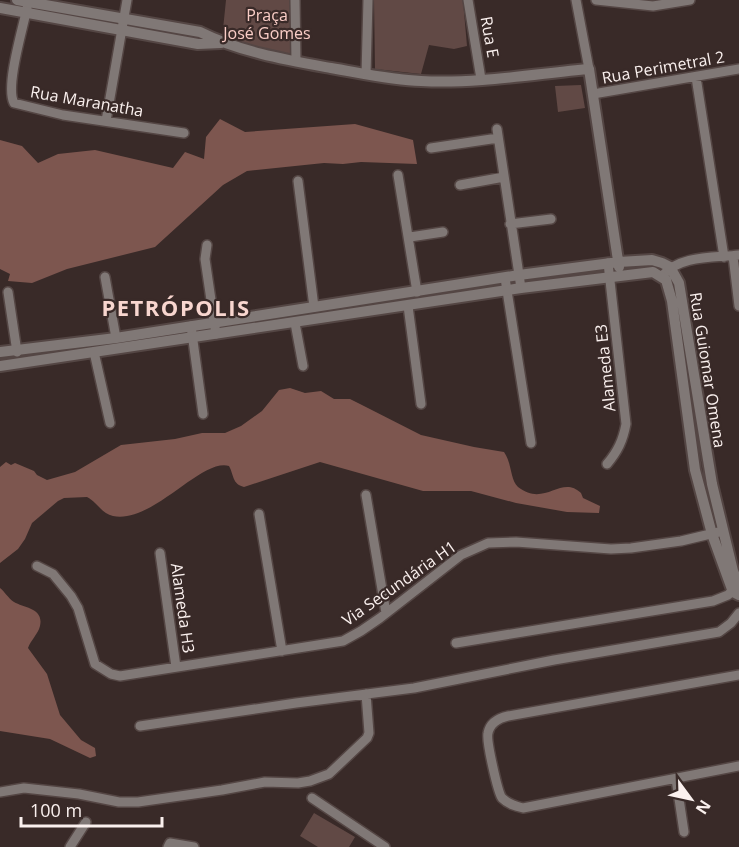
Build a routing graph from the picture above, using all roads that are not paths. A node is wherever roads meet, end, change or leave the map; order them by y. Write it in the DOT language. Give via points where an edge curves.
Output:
graph roads {
  1 [pos="127,0"];
  2 [pos="295,0"];
  3 [pos="368,0"];
  4 [pos="468,0"];
  5 [pos="576,0"];
  6 [pos="596,0"];
  7 [pos="690,0"];
  8 [pos="672,1"];
  9 [pos="23,6"];
  10 [pos="0,8"];
  11 [pos="122,26"];
  12 [pos="296,61"];
  13 [pos="589,69"];
  14 [pos="739,69"];
  15 [pos="366,74"];
  16 [pos="696,77"];
  17 [pos="482,79"];
  18 [pos="593,94"];
  19 [pos="106,121"];
  20 [pos="184,133"];
  21 [pos="431,148"];
  22 [pos="398,174"];
  23 [pos="504,177"];
  24 [pos="298,181"];
  25 [pos="460,185"];
  26 [pos="552,219"];
  27 [pos="510,224"];
  28 [pos="443,232"];
  29 [pos="410,237"];
  30 [pos="207,245"];
  31 [pos="732,256"];
  32 [pos="613,263"];
  33 [pos="666,272"];
  34 [pos="519,275"];
  35 [pos="615,276"];
  36 [pos="105,277"];
  37 [pos="505,278"];
  38 [pos="521,288"];
  39 [pos="507,291"];
  40 [pos="8,292"];
  41 [pos="417,292"];
  42 [pos="408,306"];
  43 [pos="739,306"];
  44 [pos="314,307"];
  45 [pos="214,322"];
  46 [pos="295,323"];
  47 [pos="191,326"];
  48 [pos="216,334"];
  49 [pos="116,338"];
  50 [pos="193,338"];
  51 [pos="0,352"];
  52 [pos="17,352"];
  53 [pos="94,352"];
  54 [pos="0,366"];
  55 [pos="303,366"];
  56 [pos="421,404"];
  57 [pos="204,414"];
  58 [pos="110,423"];
  59 [pos="531,443"];
  60 [pos="607,464"];
  61 [pos="366,495"];
  62 [pos="259,514"];
  63 [pos="723,531"];
  64 [pos="711,534"];
  65 [pos="160,553"];
  66 [pos="37,567"];
  67 [pos="737,589"];
  68 [pos="386,613"];
  69 [pos="739,613"];
  70 [pos="456,643"];
  71 [pos="282,651"];
  72 [pos="176,667"];
  73 [pos="739,675"];
  74 [pos="366,694"];
  75 [pos="140,726"];
  76 [pos="739,766"];
  77 [pos="676,779"];
  78 [pos="0,792"];
  79 [pos="312,798"];
  80 [pos="86,822"];
  81 [pos="684,832"];
  82 [pos="374,844"];
  83 [pos="70,847"];
  84 [pos="168,847"];
  85 [pos="194,847"];
  86 [pos="385,847"];
  1 -- 11 [label="street"];
  2 -- 12 [label="street"];
  3 -- 15 [label="street"];
  4 -- 17 [label="street, Rua E"];
  5 -- 13 [label="street"];
  6 -- 8 [label="street" via="653,6"];
  7 -- 8 [label="street"];
  9 -- 10 [label="street"];
  9 -- 11 [label="street"];
  9 -- 19 [label="street, Rua Maranatha" via="12,75 10,97 14,103"];
  11 -- 12 [label="street" via="200,32 221,43"];
  11 -- 19 [label="street"];
  12 -- 15 [label="street"];
  13 -- 17 [label="street"];
  13 -- 18 [label="street"];
  14 -- 16 [label="street, Rua Perimetral 2"];
  15 -- 17 [label="street" via="420,81"];
  16 -- 18 [label="street, Rua Perimetral 2"];
  16 -- 31 [label="street"];
  18 -- 32 [label="street"];
  19 -- 20 [label="street, Rua Maranatha"];
  21 -- 23 [label="street" via="498,133"];
  22 -- 29 [label="street"];
  23 -- 25 [label="street"];
  23 -- 27 [label="street"];
  24 -- 44 [label="street"];
  26 -- 27 [label="street"];
  27 -- 34 [label="street"];
  28 -- 29 [label="street"];
  29 -- 41 [label="street"];
  30 -- 45 [label="street" via="205,259"];
  31 -- 33 [label="street" via="688,260"];
  31 -- 43 [label="street"];
  32 -- 33 [label="street" via="652,260 662,263"];
  32 -- 34 [label="street"];
  32 -- 35 [label="street"];
  33 -- 35 [label="street"];
  33 -- 63 [label="street, Rua Guiomar Omena" via="679,283 703,437"];
  33 -- 64 [label="street, Rua Guiomar Omena" via="695,470"];
  34 -- 37 [label="street"];
  34 -- 38 [label="street"];
  35 -- 38 [label="street"];
  35 -- 60 [label="street, Alameda E3" via="626,424 618,451"];
  36 -- 49 [label="street"];
  37 -- 39 [label="street"];
  37 -- 41 [label="street"];
  38 -- 39 [label="street"];
  39 -- 42 [label="street"];
  39 -- 59 [label="street"];
  40 -- 52 [label="street"];
  41 -- 44 [label="street"];
  42 -- 46 [label="street"];
  42 -- 56 [label="street"];
  44 -- 45 [label="street"];
  45 -- 47 [label="street"];
  45 -- 48 [label="street"];
  46 -- 48 [label="street"];
  46 -- 55 [label="street"];
  47 -- 49 [label="street"];
  47 -- 50 [label="street"];
  48 -- 50 [label="street"];
  49 -- 52 [label="street"];
  50 -- 53 [label="street"];
  50 -- 57 [label="street"];
  51 -- 52 [label="street"];
  53 -- 54 [label="street"];
  53 -- 58 [label="street"];
  61 -- 68 [label="street"];
  62 -- 71 [label="street"];
  63 -- 64 [label="street, Via Secundária H1"];
  63 -- 67 [label="street, Rua Guiomar Omena"];
  64 -- 67 [label="street, Rua Guiomar Omena"];
  64 -- 68 [label="street, Via Secundária H1" via="621,548 488,543 461,555"];
  65 -- 72 [label="street, Alameda H3"];
  66 -- 72 [label="street, Via Secundária H1" via="53,574 78,608 95,664 111,675 128,676"];
  67 -- 70 [label="street" via="713,601"];
  68 -- 71 [label="street, Via Secundária H1" via="343,641"];
  69 -- 74 [label="street" via="719,633"];
  71 -- 72 [label="street, Via Secundária H1"];
  73 -- 77 [label="street" via="508,716 492,724 488,734 500,796 512,806 523,808"];
  74 -- 75 [label="street"];
  74 -- 78 [label="street" via="367,738 329,774 304,782 265,782 138,802 24,788"];
  76 -- 77 [label="street"];
  77 -- 81 [label="street"];
  79 -- 82 [label="street"];
  80 -- 83 [label="street"];
  82 -- 86 [label="street"];
  84 -- 85 [label="street" via="170,843"];
}
